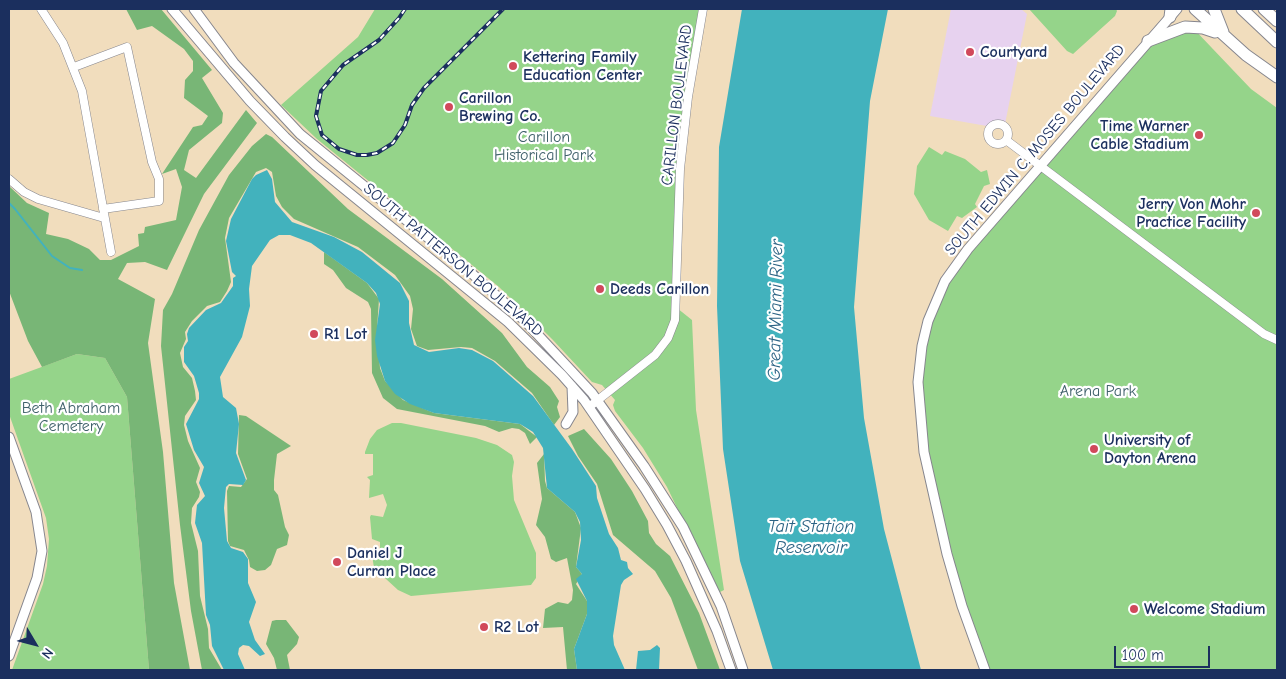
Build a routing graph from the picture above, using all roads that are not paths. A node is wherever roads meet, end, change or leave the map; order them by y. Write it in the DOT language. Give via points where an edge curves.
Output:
graph roads {
  1 [pos="41,9"];
  2 [pos="172,9"];
  3 [pos="194,9"];
  4 [pos="704,9"];
  5 [pos="1195,9"];
  6 [pos="1214,9"];
  7 [pos="1242,9"];
  8 [pos="1264,9"];
  9 [pos="1173,12"];
  10 [pos="1277,22"];
  11 [pos="1226,38"];
  12 [pos="1148,41"];
  13 [pos="1277,42"];
  14 [pos="74,67"];
  15 [pos="1277,77"];
  16 [pos="1006,140"];
  17 [pos="1042,164"];
  18 [pos="9,179"];
  19 [pos="104,214"];
  20 [pos="111,252"];
  21 [pos="1277,340"];
  22 [pos="572,386"];
  23 [pos="598,401"];
  24 [pos="589,407"];
  25 [pos="566,424"];
  26 [pos="9,437"];
  27 [pos="10,447"];
  28 [pos="9,656"];
  29 [pos="731,670"];
  30 [pos="743,670"];
  31 [pos="985,670"];
  1 -- 14 [label="street"];
  2 -- 22 [label="main road, SOUTH PATTERSON BOULEVARD" via="245,96 285,137 508,322"];
  3 -- 23 [label="main road, SOUTH PATTERSON BOULEVARD" via="234,63 300,134 469,271 525,321 554,349"];
  4 -- 23 [label="street, CARILLON BOULEVARD" via="688,98 680,169 676,320 655,355"];
  5 -- 11 [label="highway"];
  6 -- 11 [label="highway"];
  7 -- 13 [label="highway"];
  8 -- 10 [label="highway"];
  9 -- 12 [label="main road, SOUTH EDWIN C. MOSES BOULEVARD"];
  11 -- 12 [label="highway" via="1212,30 1192,27 1171,31"];
  11 -- 15 [label="highway"];
  12 -- 17 [label="main road, SOUTH EDWIN C. MOSES BOULEVARD"];
  14 -- 19 [label="street" via="86,108"];
  14 -- 19 [label="street" via="127,47 152,162 159,179 159,201"];
  16 -- 17 [label="street"];
  17 -- 21 [label="street" via="1264,334"];
  17 -- 31 [label="main road, SOUTH EDWIN C. MOSES BOULEVARD" via="968,249 945,281 926,327 919,370 920,419 936,511 962,606"];
  18 -- 19 [label="street" via="38,199"];
  19 -- 20 [label="street"];
  22 -- 24 [label="main road, SOUTH PATTERSON BOULEVARD"];
  22 -- 25 [label="main road" via="573,412"];
  23 -- 24 [label="street, CARILLON BOULEVARD"];
  23 -- 30 [label="main road, SOUTH PATTERSON BOULEVARD" via="683,527 721,606"];
  24 -- 29 [label="main road, SOUTH PATTERSON BOULEVARD" via="645,489 682,554"];
  26 -- 27 [label="main road"];
  27 -- 28 [label="main road" via="36,512 42,551 37,578"];
}
